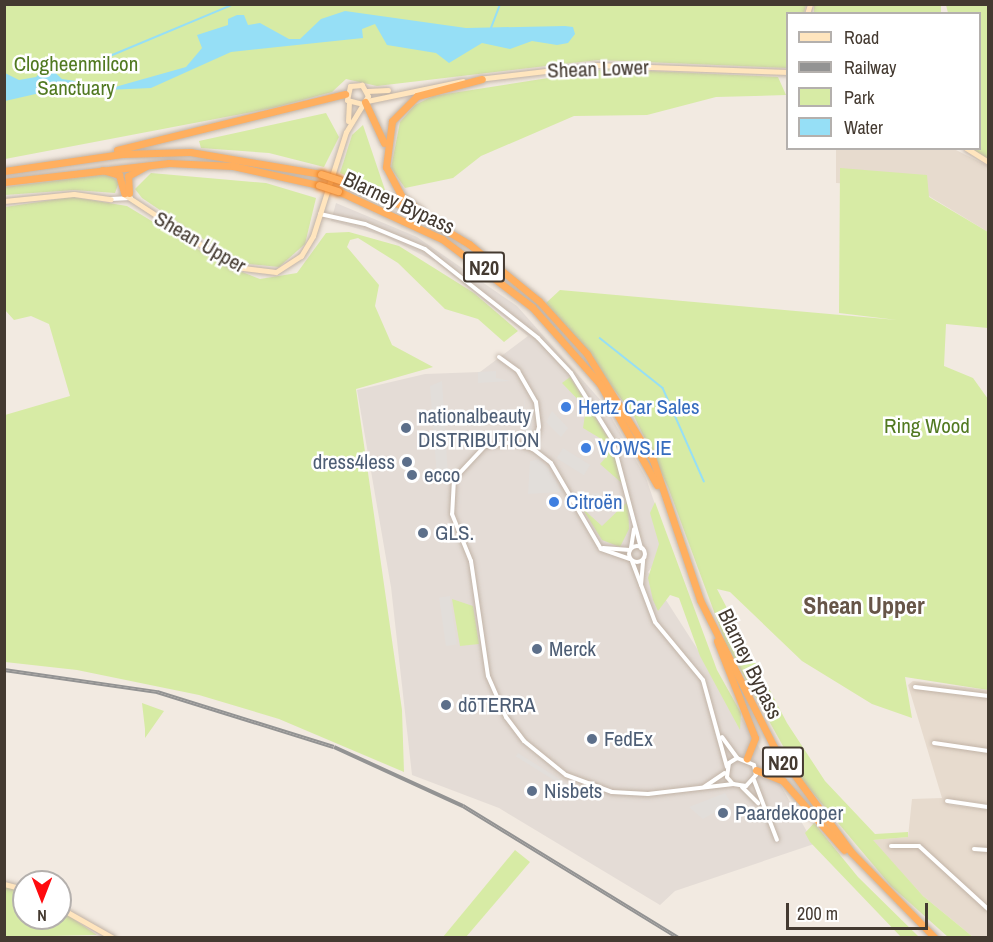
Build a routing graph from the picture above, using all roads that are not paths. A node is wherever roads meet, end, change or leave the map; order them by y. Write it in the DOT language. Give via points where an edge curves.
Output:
graph roads {
  1 [pos="786,72"];
  2 [pos="482,79"];
  3 [pos="410,88"];
  4 [pos="367,91"];
  5 [pos="345,94"];
  6 [pos="365,102"];
  7 [pos="349,103"];
  8 [pos="346,132"];
  9 [pos="385,145"];
  10 [pos="969,150"];
  11 [pos="71,160"];
  12 [pos="988,162"];
  13 [pos="169,163"];
  14 [pos="90,169"];
  15 [pos="4,171"];
  16 [pos="4,182"];
  17 [pos="129,196"];
  18 [pos="111,199"];
  19 [pos="4,201"];
  20 [pos="320,214"];
  21 [pos="469,244"];
  22 [pos="499,357"];
  23 [pos="533,449"];
  24 [pos="667,504"];
  25 [pos="634,525"];
  26 [pos="600,547"];
  27 [pos="641,548"];
  28 [pos="630,549"];
  29 [pos="643,559"];
  30 [pos="631,560"];
  31 [pos="641,586"];
  32 [pos="717,638"];
  33 [pos="915,687"];
  34 [pos="988,696"];
  35 [pos="718,730"];
  36 [pos="934,743"];
  37 [pos="988,751"];
  38 [pos="737,758"];
  39 [pos="747,758"];
  40 [pos="726,770"];
  41 [pos="756,770"];
  42 [pos="754,780"];
  43 [pos="732,784"];
  44 [pos="742,787"];
  45 [pos="701,789"];
  46 [pos="947,801"];
  47 [pos="759,803"];
  48 [pos="988,807"];
  49 [pos="777,840"];
  50 [pos="891,846"];
  51 [pos="988,850"];
  52 [pos="977,851"];
  53 [pos="868,872"];
  54 [pos="988,909"];
  55 [pos="72,915"];
  56 [pos="113,938"];
  57 [pos="935,938"];
  1 -- 2 [label="main road, Shean Lower" via="596,65"];
  2 -- 3 [label="main road, Shean Lower"];
  2 -- 9 [label="highway" via="417,96 392,121"];
  3 -- 4 [label="main road, Shean Lower"];
  3 -- 6 [label="main road, Shean Lower"];
  4 -- 5 [label="main road, Shean Lower" via="356,83"];
  4 -- 6 [label="main road"];
  5 -- 7 [label="main road"];
  5 -- 11 [label="highway"];
  6 -- 7 [label="main road"];
  6 -- 8 [label="main road, Shean Upper"];
  6 -- 9 [label="highway"];
  7 -- 8 [label="main road, Shean Upper"];
  8 -- 20 [label="main road, Shean Upper"];
  9 -- 21 [label="highway" via="386,167 402,197"];
  10 -- 12 [label="main road"];
  11 -- 15 [label="highway, Blarney Bypass / N20"];
  11 -- 21 [label="highway, Blarney Bypass / N20, bridge" via="190,152 321,174 410,209"];
  13 -- 14 [label="highway, Blarney Bypass / N20"];
  13 -- 17 [label="highway" via="132,171"];
  13 -- 24 [label="highway, Blarney Bypass / N20, bridge" via="233,166 319,185 442,239 532,307 600,384"];
  14 -- 16 [label="highway, Blarney Bypass / N20"];
  14 -- 17 [label="highway" via="116,172"];
  17 -- 18 [label="street"];
  17 -- 20 [label="main road, Shean Upper" via="235,267 259,274 282,270 302,256"];
  18 -- 19 [label="main road" via="65,194"];
  20 -- 25 [label="street" via="365,224 425,249 538,338 604,422 623,465"];
  21 -- 24 [label="highway, Blarney Bypass / N20" via="539,301 593,362 631,416"];
  22 -- 23 [label="street" via="518,371 536,402 539,427"];
  23 -- 26 [label="street" via="551,463"];
  23 -- 45 [label="street" via="513,442 485,446 461,466 450,494 452,514 471,561 485,662 495,697 524,741 573,778 629,794"];
  24 -- 32 [label="highway, Blarney Bypass / N20"];
  25 -- 27 [label="street"];
  25 -- 28 [label="street"];
  26 -- 28 [label="street"];
  26 -- 30 [label="street" via="613,557"];
  27 -- 28 [label="street"];
  27 -- 29 [label="street"];
  28 -- 30 [label="street"];
  29 -- 30 [label="street"];
  29 -- 31 [label="street"];
  30 -- 31 [label="street"];
  31 -- 35 [label="street" via="655,622 703,680"];
  32 -- 39 [label="highway" via="717,651 755,738"];
  32 -- 53 [label="highway, Blarney Bypass / N20" via="796,782"];
  33 -- 34 [label="street"];
  35 -- 38 [label="street"];
  35 -- 40 [label="street"];
  36 -- 37 [label="street"];
  38 -- 39 [label="street"];
  38 -- 40 [label="street"];
  39 -- 41 [label="street"];
  40 -- 43 [label="street"];
  40 -- 45 [label="street"];
  41 -- 42 [label="street"];
  41 -- 53 [label="highway" via="783,781"];
  42 -- 44 [label="street"];
  42 -- 47 [label="street"];
  43 -- 44 [label="street"];
  43 -- 45 [label="street"];
  44 -- 47 [label="street"];
  46 -- 48 [label="street"];
  47 -- 49 [label="street"];
  50 -- 54 [label="street" via="919,846"];
  51 -- 52 [label="street"];
  53 -- 57 [label="highway, Blarney Bypass / N20"];
  55 -- 56 [label="main road"];
}
